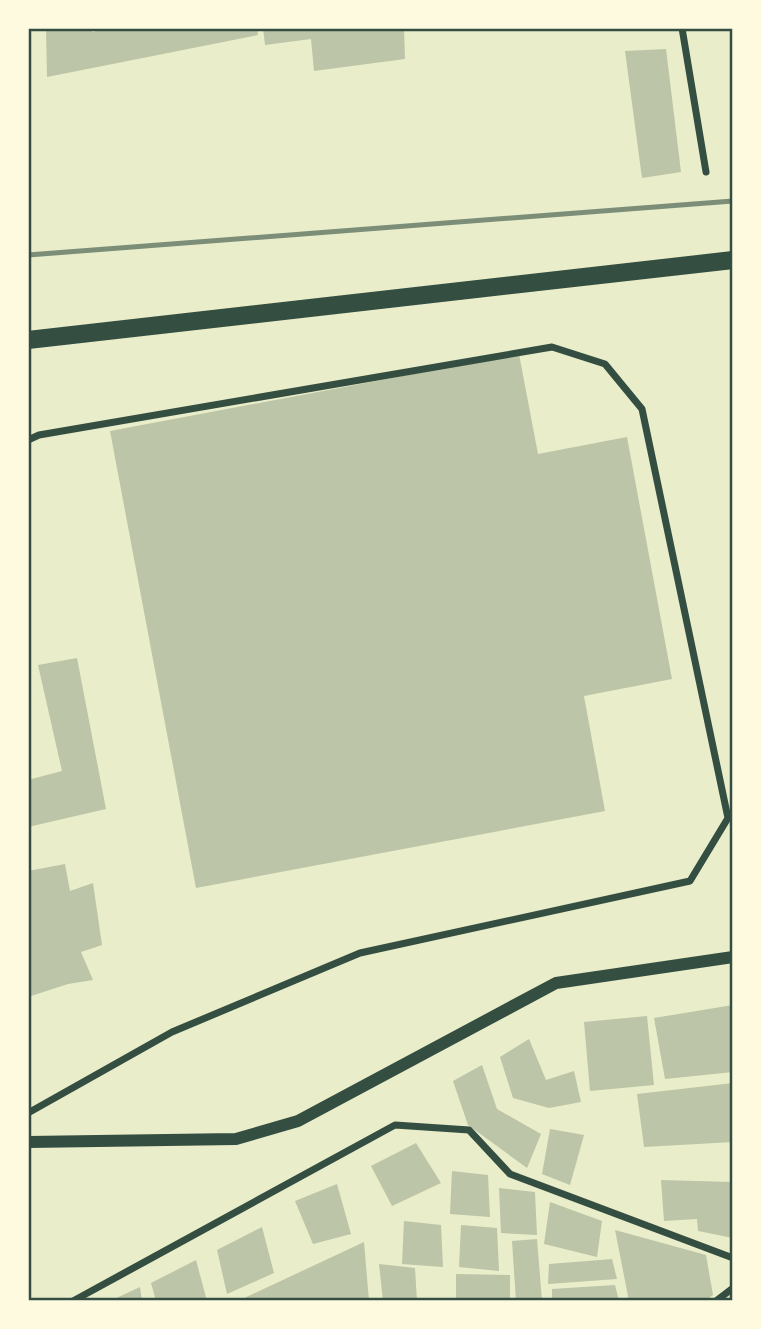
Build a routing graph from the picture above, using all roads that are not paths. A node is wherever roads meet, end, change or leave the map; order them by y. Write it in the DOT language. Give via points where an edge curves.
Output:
graph roads {
  1 [pos="682,28"];
  2 [pos="706,172"];
  3 [pos="733,260"];
  4 [pos="28,340"];
  5 [pos="28,440"];
  6 [pos="733,957"];
  7 [pos="28,1113"];
  8 [pos="28,1142"];
  9 [pos="733,1258"];
  10 [pos="733,1288"];
  11 [pos="73,1301"];
  12 [pos="716,1301"];
  1 -- 2 [label="street"];
  3 -- 4 [label="main road"];
  5 -- 7 [label="street" via="552,346 605,364 642,409 729,818 690,881 360,953 172,1032"];
  6 -- 8 [label="street" via="556,983 298,1121 236,1139"];
  9 -- 11 [label="street" via="510,1174 469,1130 395,1125"];
  10 -- 12 [label="street"];
}
